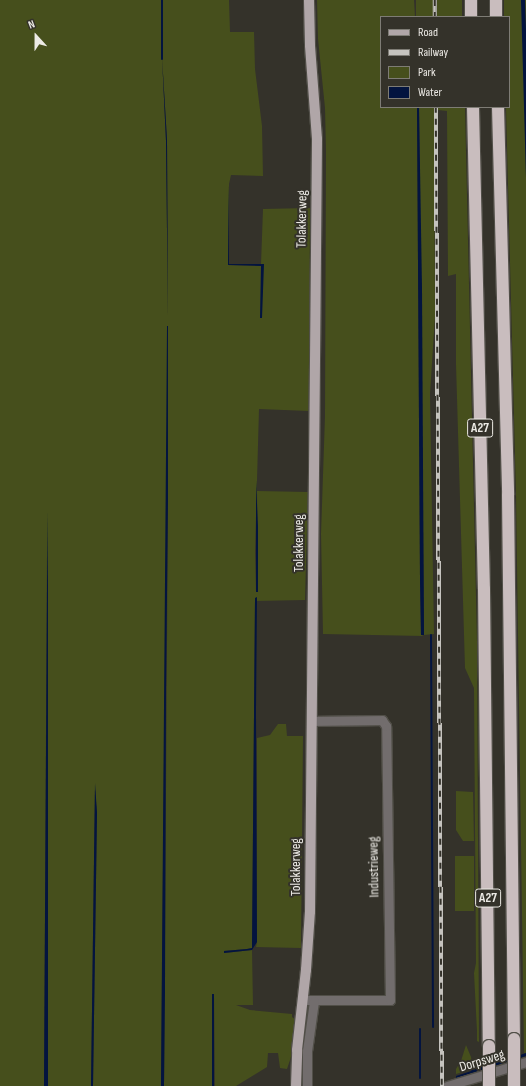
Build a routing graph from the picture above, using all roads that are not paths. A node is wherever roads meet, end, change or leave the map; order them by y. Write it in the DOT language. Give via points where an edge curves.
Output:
graph roads {
  1 [pos="309,0"];
  2 [pos="471,0"];
  3 [pos="496,0"];
  4 [pos="471,16"];
  5 [pos="496,16"];
  6 [pos="473,108"];
  7 [pos="498,108"];
  8 [pos="312,721"];
  9 [pos="308,1000"];
  10 [pos="526,1062"];
  11 [pos="296,1086"];
  12 [pos="307,1086"];
  13 [pos="447,1086"];
  14 [pos="489,1086"];
  15 [pos="514,1086"];
  1 -- 8 [label="main road, Tolakkerweg" via="317,139"];
  2 -- 4 [label="highway"];
  3 -- 5 [label="highway"];
  6 -- 14 [label="highway, A27, bridge" via="484,612"];
  7 -- 15 [label="highway, A27, bridge" via="508,495"];
  8 -- 9 [label="main road, Tolakkerweg"];
  8 -- 9 [label="street, Industrieweg" via="382,720 386,726 390,1000"];
  9 -- 11 [label="main road, Tolakkerweg" via="296,1050"];
  9 -- 12 [label="street"];
  10 -- 13 [label="street, Dorpsweg"];
}
